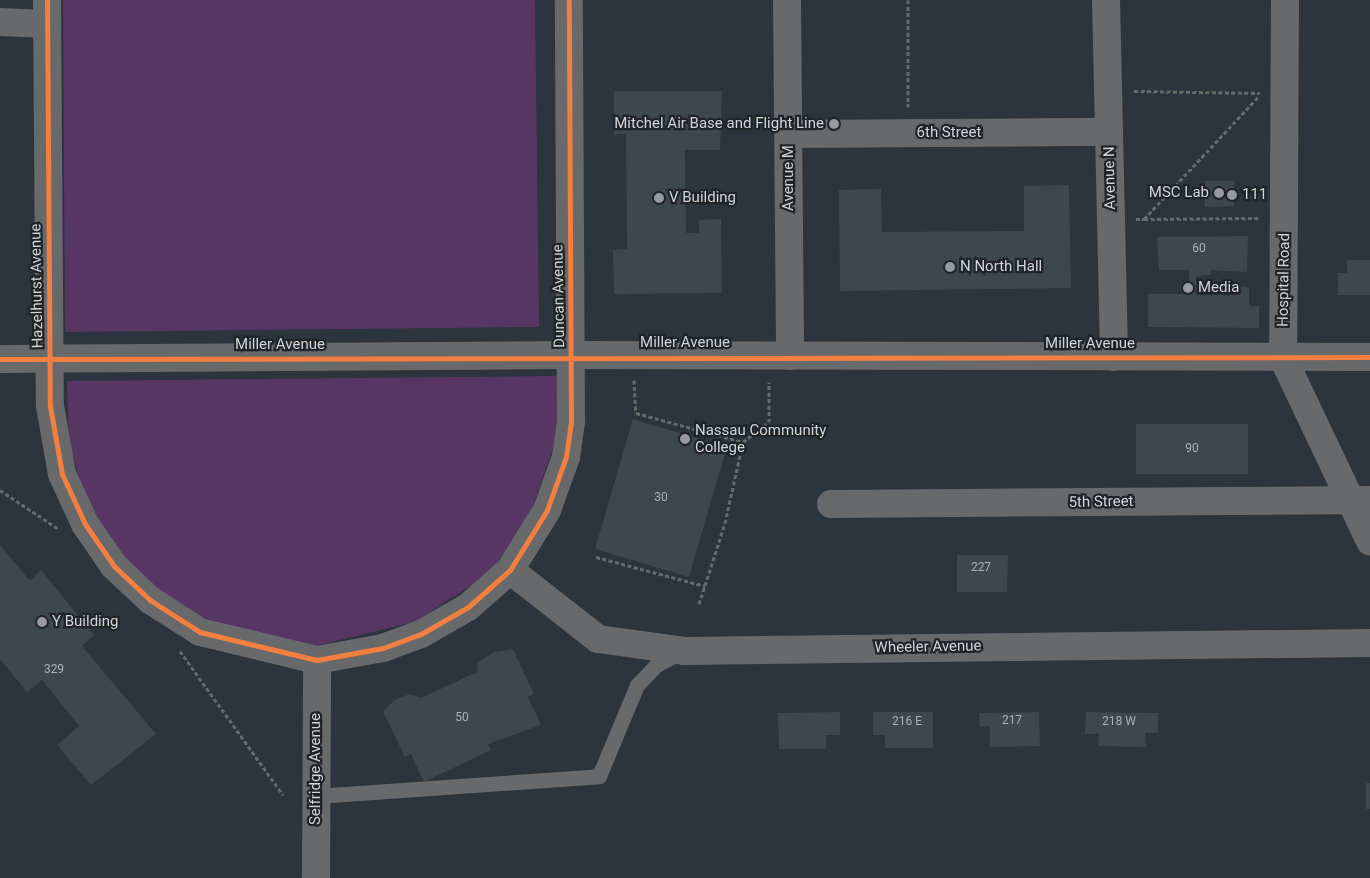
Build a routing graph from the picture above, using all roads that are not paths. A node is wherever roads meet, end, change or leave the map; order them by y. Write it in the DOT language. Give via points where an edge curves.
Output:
graph roads {
  1 [pos="569,0"];
  2 [pos="787,0"];
  3 [pos="1106,0"];
  4 [pos="1285,0"];
  5 [pos="47,12"];
  6 [pos="0,22"];
  7 [pos="1109,132"];
  8 [pos="789,134"];
  9 [pos="572,355"];
  10 [pos="790,356"];
  11 [pos="1114,357"];
  12 [pos="1370,357"];
  13 [pos="1283,358"];
  14 [pos="0,359"];
  15 [pos="51,359"];
  16 [pos="1361,500"];
  17 [pos="831,504"];
  18 [pos="1370,541"];
  19 [pos="510,570"];
  20 [pos="1370,643"];
  21 [pos="684,651"];
  22 [pos="317,660"];
  23 [pos="316,796"];
  24 [pos="316,878"];
  1 -- 9 [label="street, Duncan Avenue"];
  2 -- 8 [label="street, Avenue M"];
  3 -- 7 [label="street, Avenue N"];
  4 -- 13 [label="street, Hospital Road" via="1273,94"];
  5 -- 6 [label="street"];
  5 -- 15 [label="street, Hazelhurst Avenue"];
  7 -- 8 [label="street, 6th Street"];
  7 -- 11 [label="street, Avenue N"];
  8 -- 10 [label="street, Avenue M"];
  9 -- 10 [label="street, Miller Avenue"];
  9 -- 15 [label="street, Miller Avenue"];
  9 -- 19 [label="street, Duncan Avenue" via="566,457 546,510"];
  10 -- 11 [label="street, Miller Avenue"];
  11 -- 13 [label="street, Miller Avenue"];
  12 -- 13 [label="street, Miller Avenue"];
  13 -- 16 [label="street, Hospital Road"];
  14 -- 15 [label="street, Miller Avenue"];
  15 -- 22 [label="street, Hazelhurst Avenue" via="50,406 62,474 85,524 114,566 150,600 200,632"];
  16 -- 17 [label="street, 5th Street"];
  16 -- 18 [label="street, Hospital Road"];
  19 -- 21 [label="street, Wheeler Avenue" via="598,639"];
  19 -- 22 [label="street, Duncan Avenue" via="468,606 421,634 383,648"];
  20 -- 21 [label="street, Wheeler Avenue"];
  21 -- 23 [label="lane" via="642,677 600,776"];
  22 -- 23 [label="street, Selfridge Avenue"];
  23 -- 24 [label="street, Selfridge Avenue"];
}
